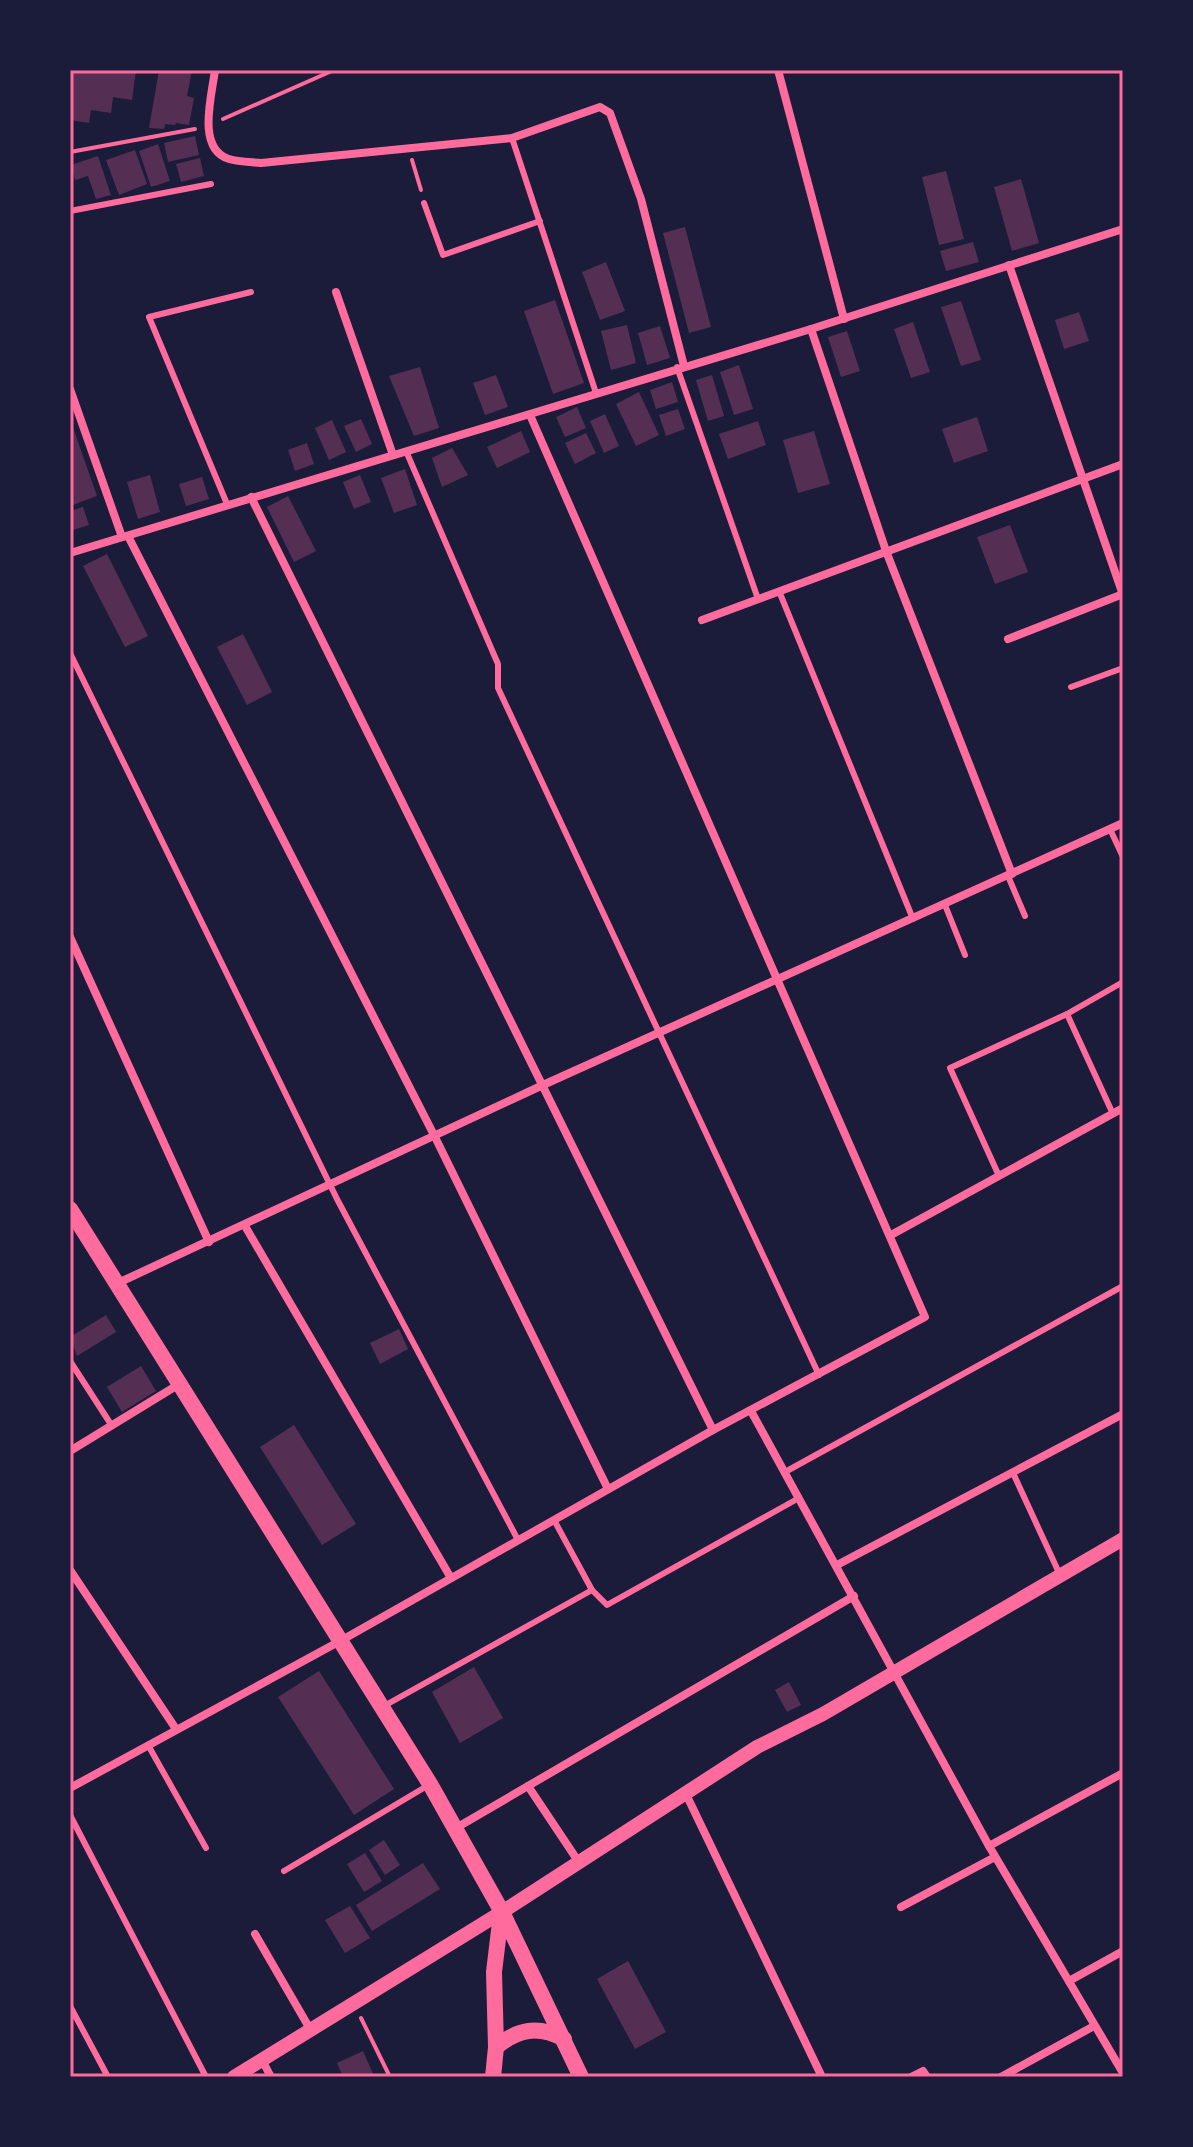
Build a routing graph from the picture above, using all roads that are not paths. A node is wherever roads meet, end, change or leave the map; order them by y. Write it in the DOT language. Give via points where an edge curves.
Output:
graph roads {
  1 [pos="215,70"];
  2 [pos="778,70"];
  3 [pos="512,138"];
  4 [pos="211,184"];
  5 [pos="424,203"];
  6 [pos="70,211"];
  7 [pos="540,221"];
  8 [pos="1123,229"];
  9 [pos="1009,265"];
  10 [pos="251,292"];
  11 [pos="336,292"];
  12 [pos="844,319"];
  13 [pos="811,329"];
  14 [pos="680,367"];
  15 [pos="70,389"];
  16 [pos="596,393"];
  17 [pos="530,415"];
  18 [pos="406,451"];
  19 [pos="393,455"];
  20 [pos="1123,464"];
  21 [pos="1085,479"];
  22 [pos="251,497"];
  23 [pos="227,504"];
  24 [pos="125,537"];
  25 [pos="886,551"];
  26 [pos="70,553"];
  27 [pos="779,591"];
  28 [pos="1123,594"];
  29 [pos="758,599"];
  30 [pos="702,620"];
  31 [pos="1008,639"];
  32 [pos="70,653"];
  33 [pos="1123,668"];
  34 [pos="1071,687"];
  35 [pos="1123,823"];
  36 [pos="1110,829"];
  37 [pos="1123,857"];
  38 [pos="1010,875"];
  39 [pos="945,905"];
  40 [pos="1025,916"];
  41 [pos="913,919"];
  42 [pos="70,937"];
  43 [pos="965,955"];
  44 [pos="779,979"];
  45 [pos="1123,982"];
  46 [pos="1067,1014"];
  47 [pos="661,1034"];
  48 [pos="543,1085"];
  49 [pos="1123,1108"];
  50 [pos="1113,1114"];
  51 [pos="435,1137"];
  52 [pos="999,1176"];
  53 [pos="331,1184"];
  54 [pos="70,1209"];
  55 [pos="245,1226"];
  56 [pos="891,1235"];
  57 [pos="209,1242"];
  58 [pos="118,1283"];
  59 [pos="1123,1286"];
  60 [pos="70,1361"];
  61 [pos="819,1375"];
  62 [pos="181,1383"];
  63 [pos="751,1411"];
  64 [pos="1123,1414"];
  65 [pos="112,1426"];
  66 [pos="713,1430"];
  67 [pos="70,1451"];
  68 [pos="785,1472"];
  69 [pos="1013,1473"];
  70 [pos="608,1489"];
  71 [pos="799,1498"];
  72 [pos="554,1520"];
  73 [pos="1123,1539"];
  74 [pos="518,1540"];
  75 [pos="837,1565"];
  76 [pos="70,1570"];
  77 [pos="1060,1575"];
  78 [pos="451,1578"];
  79 [pos="592,1590"];
  80 [pos="854,1596"];
  81 [pos="342,1640"];
  82 [pos="895,1670"];
  83 [pos="384,1706"];
  84 [pos="176,1729"];
  85 [pos="148,1745"];
  86 [pos="1123,1773"];
  87 [pos="430,1784"];
  88 [pos="528,1786"];
  89 [pos="70,1788"];
  90 [pos="685,1791"];
  91 [pos="70,1815"];
  92 [pos="456,1828"];
  93 [pos="989,1846"];
  94 [pos="206,1848"];
  95 [pos="995,1857"];
  96 [pos="578,1861"];
  97 [pos="284,1871"];
  98 [pos="901,1907"];
  99 [pos="502,1912"];
  100 [pos="255,1934"];
  101 [pos="1123,1951"];
  102 [pos="1069,1981"];
  103 [pos="70,2006"];
  104 [pos="1094,2026"];
  105 [pos="310,2029"];
  106 [pos="564,2039"];
  107 [pos="496,2047"];
  108 [pos="262,2060"];
  109 [pos="1123,2073"];
  110 [pos="108,2077"];
  111 [pos="206,2077"];
  112 [pos="234,2077"];
  113 [pos="271,2077"];
  114 [pos="493,2077"];
  115 [pos="581,2077"];
  116 [pos="822,2077"];
  117 [pos="911,2077"];
  118 [pos="927,2077"];
  119 [pos="1001,2077"];
  1 -- 3 [label="street" via="211,143 226,159 261,163"];
  2 -- 12 [label="street"];
  3 -- 7 [label="lane"];
  3 -- 14 [label="street" via="600,107 610,113 641,199"];
  4 -- 6 [label="lane"];
  5 -- 7 [label="lane" via="443,255"];
  7 -- 16 [label="lane"];
  8 -- 9 [label="street"];
  9 -- 12 [label="street"];
  9 -- 21 [label="street"];
  10 -- 23 [label="lane" via="149,317"];
  11 -- 19 [label="street"];
  12 -- 13 [label="street"];
  13 -- 14 [label="street"];
  13 -- 25 [label="street"];
  14 -- 16 [label="street"];
  14 -- 29 [label="lane"];
  15 -- 24 [label="street"];
  16 -- 17 [label="street"];
  17 -- 18 [label="street"];
  17 -- 44 [label="street"];
  18 -- 19 [label="street"];
  18 -- 47 [label="lane" via="498,664 498,688"];
  19 -- 22 [label="street"];
  20 -- 21 [label="street"];
  21 -- 25 [label="street"];
  21 -- 28 [label="street"];
  22 -- 23 [label="street"];
  22 -- 48 [label="street"];
  23 -- 24 [label="street"];
  24 -- 26 [label="street"];
  24 -- 51 [label="street"];
  25 -- 27 [label="street"];
  25 -- 38 [label="street"];
  27 -- 29 [label="street"];
  27 -- 41 [label="lane"];
  28 -- 31 [label="street"];
  29 -- 30 [label="street"];
  32 -- 53 [label="lane"];
  33 -- 34 [label="lane"];
  35 -- 36 [label="street"];
  36 -- 37 [label="lane"];
  36 -- 38 [label="street"];
  38 -- 39 [label="street"];
  38 -- 40 [label="lane"];
  39 -- 41 [label="street"];
  39 -- 43 [label="lane"];
  41 -- 44 [label="street"];
  42 -- 57 [label="street"];
  44 -- 47 [label="street"];
  44 -- 56 [label="street"];
  45 -- 46 [label="lane"];
  46 -- 50 [label="lane"];
  46 -- 52 [label="lane" via="950,1068"];
  47 -- 48 [label="street"];
  47 -- 61 [label="lane"];
  48 -- 51 [label="street"];
  48 -- 66 [label="street"];
  49 -- 50 [label="street"];
  50 -- 52 [label="street"];
  51 -- 53 [label="street"];
  51 -- 70 [label="street"];
  52 -- 56 [label="street"];
  53 -- 55 [label="street"];
  53 -- 74 [label="lane"];
  54 -- 58 [label="main road"];
  55 -- 57 [label="street"];
  55 -- 78 [label="street"];
  56 -- 61 [label="street" via="925,1317"];
  57 -- 58 [label="street"];
  58 -- 62 [label="main road"];
  59 -- 68 [label="lane"];
  60 -- 65 [label="lane"];
  61 -- 63 [label="street"];
  62 -- 65 [label="street"];
  62 -- 81 [label="main road"];
  63 -- 66 [label="street"];
  63 -- 68 [label="street"];
  64 -- 69 [label="street"];
  65 -- 67 [label="street"];
  66 -- 70 [label="street"];
  68 -- 71 [label="street"];
  69 -- 75 [label="street"];
  69 -- 77 [label="lane"];
  70 -- 72 [label="street"];
  71 -- 75 [label="street"];
  71 -- 79 [label="lane" via="607,1605"];
  72 -- 74 [label="street"];
  72 -- 79 [label="lane"];
  73 -- 77 [label="street"];
  74 -- 78 [label="street"];
  75 -- 80 [label="street"];
  76 -- 84 [label="street"];
  77 -- 82 [label="street"];
  78 -- 81 [label="street"];
  79 -- 83 [label="lane"];
  80 -- 82 [label="street"];
  80 -- 88 [label="street"];
  81 -- 83 [label="main road"];
  81 -- 84 [label="street"];
  82 -- 90 [label="street"];
  82 -- 93 [label="street"];
  83 -- 87 [label="main road"];
  84 -- 85 [label="street"];
  85 -- 89 [label="street"];
  85 -- 94 [label="lane"];
  86 -- 93 [label="street"];
  87 -- 92 [label="main road"];
  87 -- 97 [label="lane"];
  88 -- 92 [label="street"];
  88 -- 96 [label="street"];
  90 -- 96 [label="street"];
  90 -- 116 [label="street"];
  91 -- 111 [label="lane"];
  92 -- 99 [label="main road"];
  93 -- 95 [label="street"];
  95 -- 98 [label="street"];
  95 -- 102 [label="street"];
  96 -- 99 [label="street"];
  99 -- 105 [label="street"];
  99 -- 106 [label="main road"];
  99 -- 107 [label="main road" via="494,1972"];
  100 -- 105 [label="street"];
  101 -- 102 [label="street"];
  102 -- 104 [label="street"];
  103 -- 110 [label="lane"];
  104 -- 109 [label="street"];
  104 -- 119 [label="street"];
  105 -- 108 [label="street"];
  106 -- 107 [label="main road" via="527,2029"];
  106 -- 115 [label="main road"];
  107 -- 114 [label="main road"];
  108 -- 112 [label="street"];
  108 -- 113 [label="street"];
  117 -- 118 [label="street" via="923,2071"];
}
